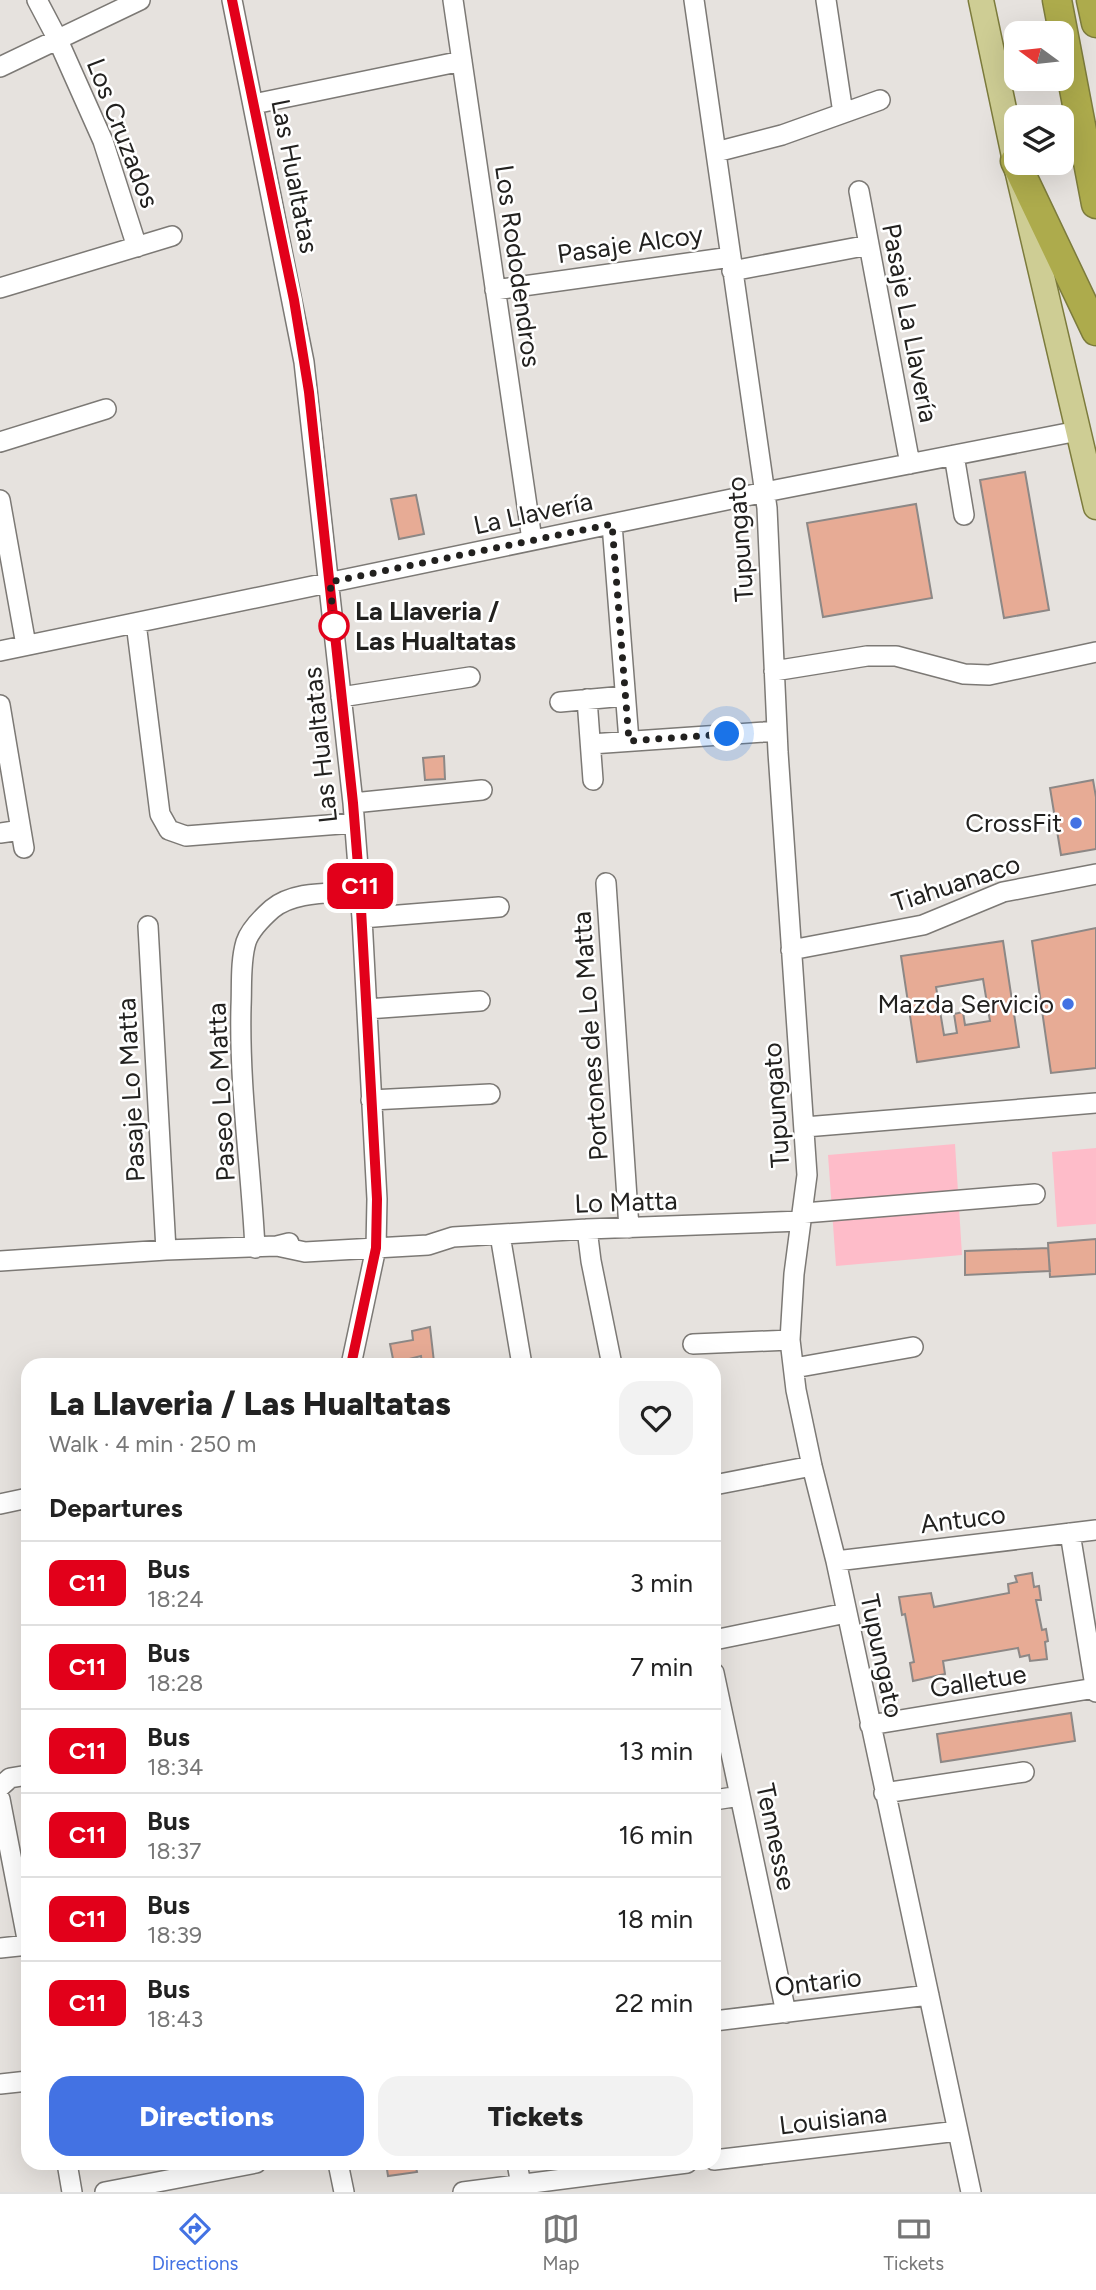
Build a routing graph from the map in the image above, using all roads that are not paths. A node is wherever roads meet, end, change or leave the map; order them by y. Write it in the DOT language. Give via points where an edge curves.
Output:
graph roads {
  1 [pos="37,0"];
  2 [pos="139,0"];
  3 [pos="232,0"];
  4 [pos="453,0"];
  5 [pos="694,0"];
  6 [pos="826,0"];
  7 [pos="981,0"];
  8 [pos="1058,0"];
  9 [pos="1091,0"];
  10 [pos="1096,23"];
  11 [pos="57,38"];
  12 [pos="462,61"];
  13 [pos="0,67"];
  14 [pos="880,100"];
  15 [pos="254,104"];
  16 [pos="1004,109"];
  17 [pos="843,113"];
  18 [pos="716,152"];
  19 [pos="1018,175"];
  20 [pos="1022,175"];
  21 [pos="859,191"];
  22 [pos="1096,204"];
  23 [pos="172,236"];
  24 [pos="869,245"];
  25 [pos="138,247"];
  26 [pos="731,264"];
  27 [pos="0,288"];
  28 [pos="495,289"];
  29 [pos="1096,331"];
  30 [pos="106,410"];
  31 [pos="1078,431"];
  32 [pos="0,442"];
  33 [pos="954,455"];
  34 [pos="910,464"];
  35 [pos="765,492"];
  36 [pos="0,500"];
  37 [pos="1096,507"];
  38 [pos="964,515"];
  39 [pos="612,524"];
  40 [pos="532,540"];
  41 [pos="330,582"];
  42 [pos="135,623"];
  43 [pos="26,645"];
  44 [pos="0,651"];
  45 [pos="1096,652"];
  46 [pos="774,671"];
  47 [pos="470,677"];
  48 [pos="625,696"];
  49 [pos="341,697"];
  50 [pos="587,699"];
  51 [pos="560,702"];
  52 [pos="0,705"];
  53 [pos="777,731"];
  54 [pos="629,741"];
  55 [pos="591,744"];
  56 [pos="593,780"];
  57 [pos="482,790"];
  58 [pos="354,813"];
  59 [pos="0,833"];
  60 [pos="1096,874"];
  61 [pos="606,883"];
  62 [pos="360,891"];
  63 [pos="499,907"];
  64 [pos="362,918"];
  65 [pos="148,926"];
  66 [pos="791,950"];
  67 [pos="480,1001"];
  68 [pos="367,1009"];
  69 [pos="490,1094"];
  70 [pos="371,1100"];
  71 [pos="1096,1103"];
  72 [pos="805,1127"];
  73 [pos="1035,1194"];
  74 [pos="803,1217"];
  75 [pos="629,1228"];
  76 [pos="587,1229"];
  77 [pos="500,1235"];
  78 [pos="376,1241"];
  79 [pos="255,1248"];
  80 [pos="166,1250"];
  81 [pos="0,1261"];
  82 [pos="790,1340"];
  83 [pos="693,1344"];
  84 [pos="913,1347"];
  85 [pos="352,1358"];
  86 [pos="521,1358"];
  87 [pos="611,1358"];
  88 [pos="794,1368"];
  89 [pos="812,1466"];
  90 [pos="721,1484"];
  91 [pos="21,1500"];
  92 [pos="0,1504"];
  93 [pos="1096,1530"];
  94 [pos="1070,1533"];
  95 [pos="836,1560"];
  96 [pos="1089,1609"];
  97 [pos="846,1613"];
  98 [pos="721,1639"];
  99 [pos="1096,1690"];
  100 [pos="721,1706"];
  101 [pos="870,1725"];
  102 [pos="1024,1772"];
  103 [pos="21,1777"];
  104 [pos="0,1787"];
  105 [pos="884,1793"];
  106 [pos="740,1796"];
  107 [pos="0,1799"];
  108 [pos="721,1799"];
  109 [pos="21,1908"];
  110 [pos="21,1946"];
  111 [pos="0,1948"];
  112 [pos="929,1995"];
  113 [pos="786,2013"];
  114 [pos="721,2020"];
  115 [pos="21,2082"];
  116 [pos="0,2084"];
  117 [pos="958,2131"];
  118 [pos="721,2159"];
  119 [pos="68,2170"];
  120 [pos="220,2170"];
  121 [pos="339,2170"];
  122 [pos="518,2170"];
  123 [pos="634,2170"];
  124 [pos="521,2185"];
  125 [pos="72,2192"];
  126 [pos="105,2192"];
  127 [pos="344,2192"];
  128 [pos="463,2192"];
  129 [pos="971,2192"];
  1 -- 11 [label="street, Los Cruzados"];
  2 -- 11 [label="street"];
  3 -- 15 [label="street, Las Hualtatas"];
  4 -- 12 [label="street, Los Rododendros"];
  5 -- 18 [label="street, Tupungato"];
  6 -- 17 [label="street"];
  7 -- 16 [label="main road"];
  8 -- 22 [label="highway"];
  9 -- 10 [label="highway"];
  11 -- 13 [label="street"];
  11 -- 25 [label="street, Los Cruzados" via="103,141"];
  12 -- 15 [label="street"];
  12 -- 28 [label="street, Los Rododendros"];
  14 -- 17 [label="street"];
  15 -- 41 [label="street, Las Hualtatas" via="304,362"];
  17 -- 18 [label="street"];
  18 -- 26 [label="street, Tupungato"];
  19 -- 31 [label="main road"];
  20 -- 29 [label="highway"];
  21 -- 24 [label="street, Pasaje La Llavería"];
  23 -- 25 [label="street"];
  24 -- 26 [label="street, Pasaje Alcoy"];
  24 -- 34 [label="street, Pasaje La Llavería"];
  25 -- 27 [label="street"];
  26 -- 28 [label="street, Pasaje Alcoy"];
  26 -- 35 [label="street, Tupungato"];
  28 -- 40 [label="street, Los Rododendros"];
  30 -- 32 [label="street"];
  31 -- 33 [label="street, La Llavería"];
  31 -- 37 [label="main road"];
  33 -- 34 [label="street, La Llavería"];
  33 -- 38 [label="street"];
  34 -- 35 [label="street, La Llavería"];
  35 -- 39 [label="street, La Llavería"];
  35 -- 46 [label="street, Tupungato"];
  36 -- 43 [label="street"];
  39 -- 40 [label="street, La Llavería"];
  39 -- 48 [label="street"];
  40 -- 41 [label="street, La Llavería"];
  41 -- 42 [label="street, La Llavería"];
  41 -- 49 [label="street, Las Hualtatas"];
  42 -- 43 [label="street, La Llavería"];
  42 -- 58 [label="street" via="160,814 169,830 186,836"];
  43 -- 44 [label="street, La Llavería"];
  45 -- 46 [label="street" via="989,675 964,674 896,656 867,656"];
  46 -- 53 [label="street, Tupungato"];
  47 -- 49 [label="street"];
  48 -- 50 [label="street"];
  48 -- 54 [label="street"];
  49 -- 58 [label="street, Las Hualtatas"];
  50 -- 51 [label="street"];
  50 -- 55 [label="street"];
  52 -- 59 [label="street" via="22,839"];
  53 -- 54 [label="street"];
  53 -- 66 [label="street, Tupungato"];
  54 -- 55 [label="street"];
  55 -- 56 [label="street"];
  57 -- 58 [label="street"];
  58 -- 62 [label="street, Las Hualtatas"];
  60 -- 66 [label="street, Tiahuanaco" via="1003,892 923,925"];
  61 -- 75 [label="street, Portones de Lo Matta"];
  62 -- 64 [label="street, Las Hualtatas"];
  62 -- 79 [label="street, Paseo Lo Matta" via="283,902 250,933 246,943 240,1046"];
  63 -- 64 [label="street"];
  64 -- 68 [label="street, Las Hualtatas"];
  65 -- 80 [label="street, Pasaje Lo Matta"];
  66 -- 72 [label="street, Tupungato"];
  67 -- 68 [label="street"];
  68 -- 70 [label="street, Las Hualtatas"];
  69 -- 70 [label="street"];
  70 -- 78 [label="street, Las Hualtatas"];
  71 -- 72 [label="street"];
  72 -- 74 [label="street, Tupungato"];
  73 -- 74 [label="street, Lo Matta"];
  74 -- 75 [label="street, Lo Matta"];
  74 -- 82 [label="street, Tupungato"];
  75 -- 76 [label="street, Lo Matta"];
  76 -- 77 [label="street, Lo Matta"];
  76 -- 87 [label="street"];
  77 -- 78 [label="street, Lo Matta" via="453,1237 433,1232"];
  77 -- 86 [label="street"];
  78 -- 79 [label="street, Lo Matta" via="303,1240"];
  78 -- 85 [label="street, Las Hualtatas"];
  79 -- 80 [label="street, Lo Matta"];
  80 -- 81 [label="street, Lo Matta"];
  82 -- 83 [label="street"];
  82 -- 88 [label="street, Tupungato"];
  84 -- 88 [label="street"];
  88 -- 89 [label="street, Tupungato"];
  89 -- 90 [label="street"];
  89 -- 95 [label="street, Tupungato"];
  91 -- 92 [label="street"];
  93 -- 94 [label="street, Antuco"];
  94 -- 95 [label="street, Antuco"];
  94 -- 96 [label="street"];
  95 -- 97 [label="street, Tupungato"];
  96 -- 99 [label="street"];
  97 -- 98 [label="street"];
  97 -- 101 [label="street, Tupungato"];
  99 -- 101 [label="street, Galletue"];
  100 -- 106 [label="street, Tennesse"];
  101 -- 105 [label="street, Tupungato"];
  102 -- 105 [label="street"];
  103 -- 104 [label="street"];
  105 -- 112 [label="street, Tupungato"];
  106 -- 108 [label="street"];
  106 -- 113 [label="street, Tennesse"];
  107 -- 109 [label="street"];
  110 -- 111 [label="street"];
  112 -- 113 [label="street, Ontario"];
  112 -- 117 [label="street, Tupungato"];
  113 -- 114 [label="street, Ontario"];
  115 -- 116 [label="street"];
  117 -- 118 [label="street, Louisiana"];
  117 -- 129 [label="street, Tupungato"];
  119 -- 125 [label="street"];
  120 -- 126 [label="street"];
  121 -- 127 [label="street"];
  122 -- 124 [label="street"];
  123 -- 124 [label="street"];
  124 -- 128 [label="street"];
}
